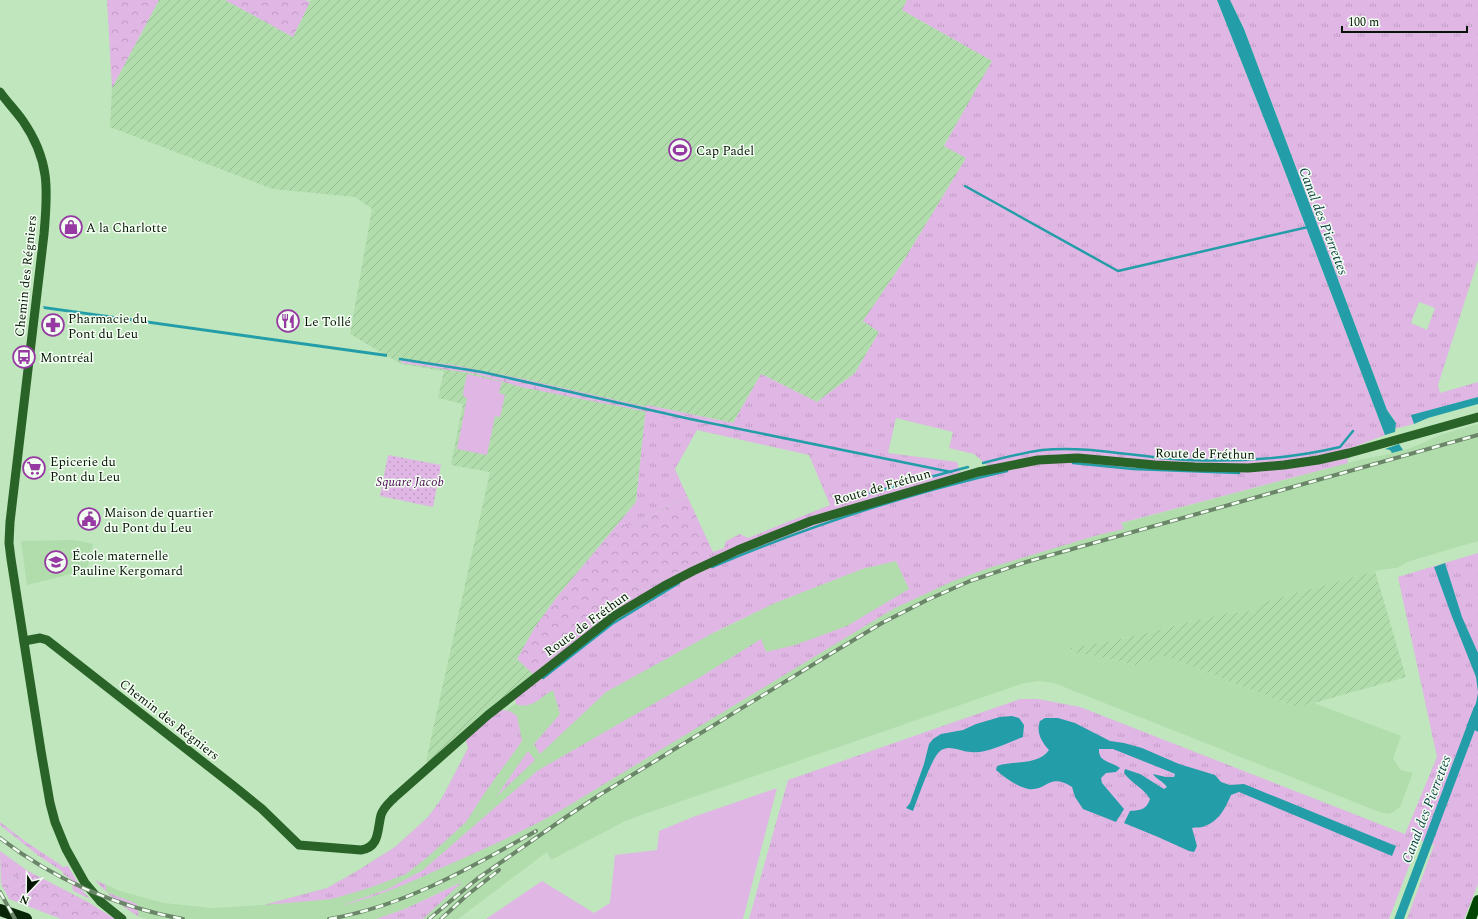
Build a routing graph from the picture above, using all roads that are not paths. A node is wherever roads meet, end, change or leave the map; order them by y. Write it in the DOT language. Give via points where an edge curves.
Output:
graph roads {
  1 [pos="0,92"];
  2 [pos="1478,417"];
  3 [pos="24,641"];
  4 [pos="44,766"];
  5 [pos="375,842"];
  6 [pos="1478,900"];
  7 [pos="0,910"];
  8 [pos="26,919"];
  9 [pos="122,919"];
  10 [pos="130,919"];
  11 [pos="1471,919"];
  1 -- 3 [label="street, Chemin des Régniers" via="34,139 46,180 44,234 10,529 10,559"];
  2 -- 5 [label="street, Route de Fréthun" via="1349,453 1284,465 1248,468 1166,466 1078,458 1038,460 978,472 797,526 693,570 610,619 463,736 394,798 381,815"];
  3 -- 4 [label="street, Chemin des Régniers"];
  3 -- 5 [label="street, Chemin des Régniers" via="40,638 47,640 235,786 291,839 302,846 356,850 366,849"];
  4 -- 9 [label="street" via="55,822 73,862 88,887"];
  4 -- 10 [label="street" via="62,826 81,868 92,886"];
  6 -- 11 [label="main road"];
  7 -- 8 [label="highway"];
}
